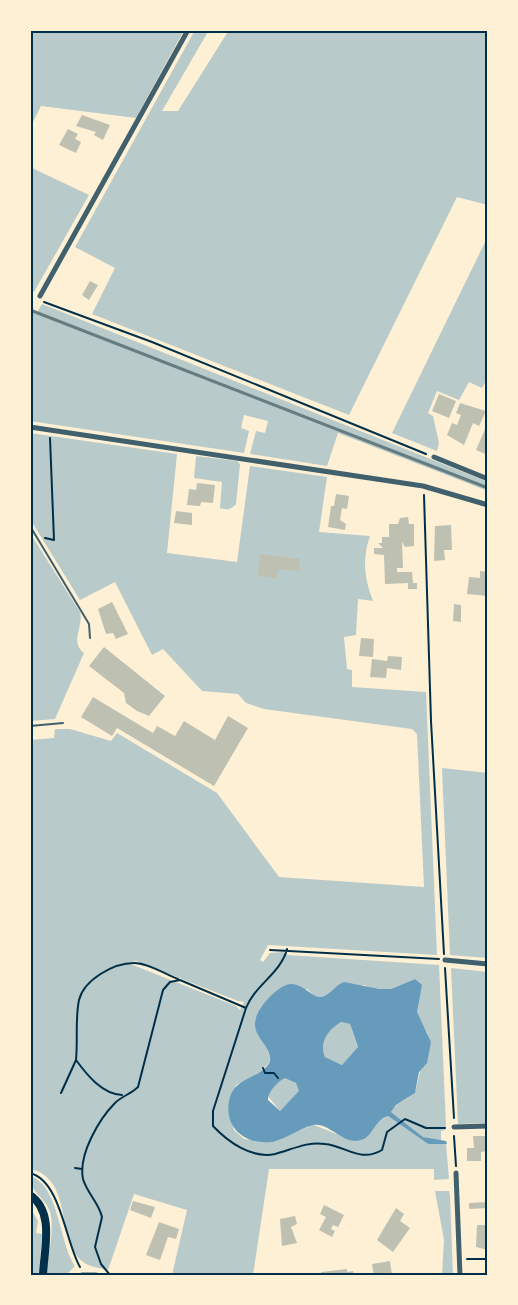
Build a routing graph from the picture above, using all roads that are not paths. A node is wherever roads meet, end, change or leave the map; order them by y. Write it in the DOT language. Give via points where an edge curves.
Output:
graph roads {
  1 [pos="188,30"];
  2 [pos="40,296"];
  3 [pos="30,427"];
  4 [pos="434,457"];
  5 [pos="488,479"];
  6 [pos="488,505"];
  7 [pos="30,526"];
  8 [pos="90,639"];
  9 [pos="63,723"];
  10 [pos="30,726"];
  11 [pos="445,960"];
  12 [pos="488,964"];
  13 [pos="488,1126"];
  14 [pos="454,1127"];
  15 [pos="456,1173"];
  16 [pos="30,1195"];
  17 [pos="43,1275"];
  18 [pos="83,1275"];
  19 [pos="96,1275"];
  20 [pos="460,1275"];
  1 -- 2 [label="street"];
  3 -- 6 [label="street" via="423,486"];
  4 -- 5 [label="street"];
  7 -- 8 [label="lane" via="90,624"];
  9 -- 10 [label="lane"];
  11 -- 12 [label="street"];
  13 -- 14 [label="street"];
  15 -- 20 [label="street"];
  16 -- 17 [label="main road" via="45,1216"];
  18 -- 19 [label="street"];
}
